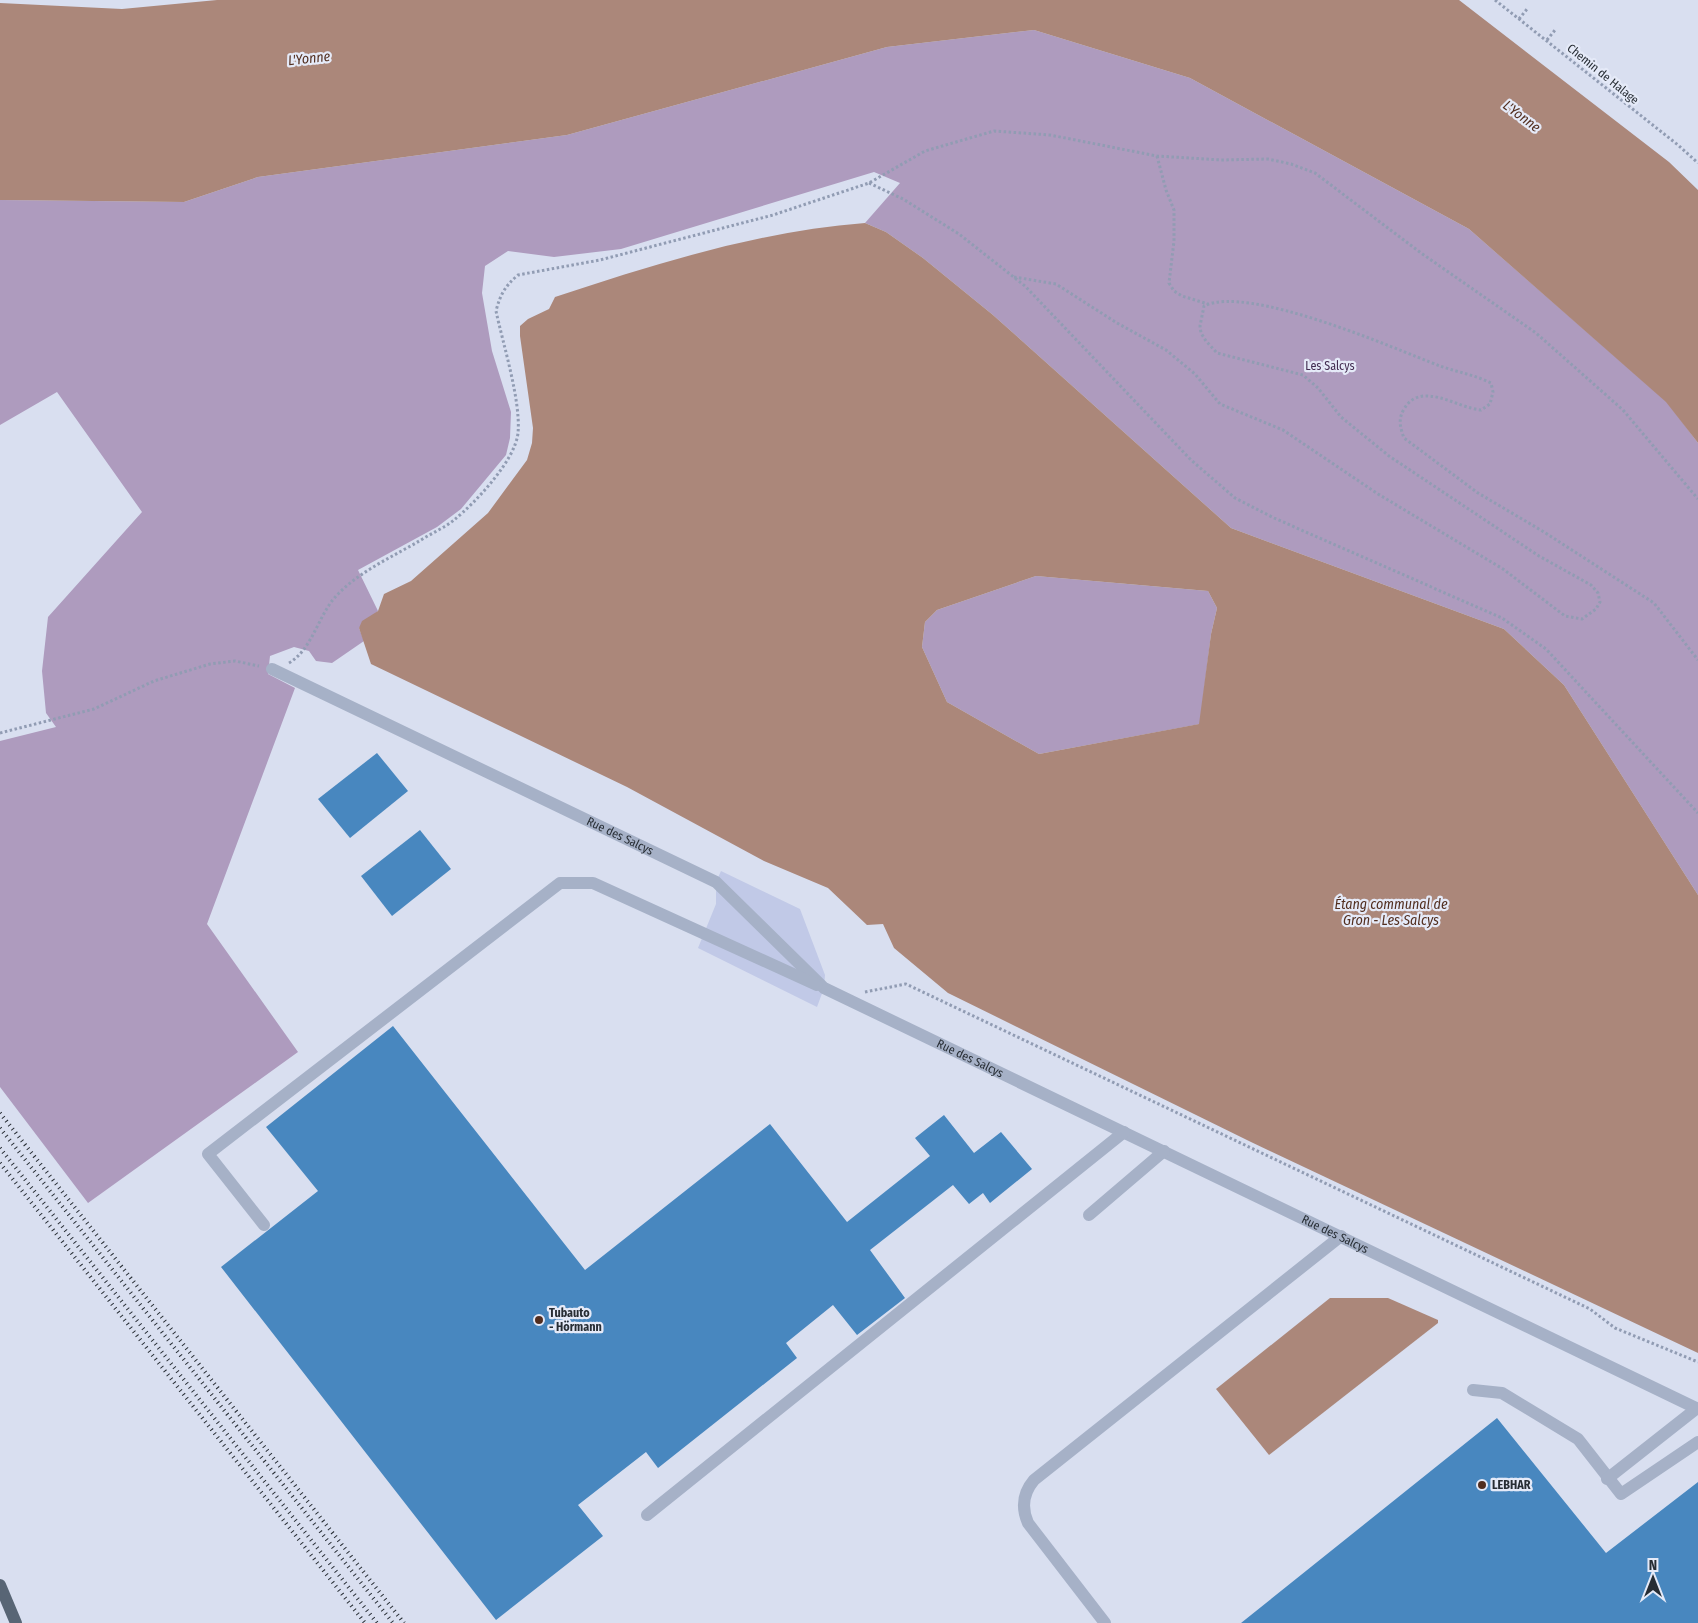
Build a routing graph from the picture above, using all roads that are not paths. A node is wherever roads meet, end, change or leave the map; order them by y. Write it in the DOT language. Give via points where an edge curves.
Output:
graph roads {
  1 [pos="272,669"];
  2 [pos="824,988"];
  3 [pos="1124,1132"];
  4 [pos="1164,1151"];
  5 [pos="1089,1215"];
  6 [pos="264,1225"];
  7 [pos="1341,1236"];
  8 [pos="1473,1390"];
  9 [pos="1697,1409"];
  10 [pos="1698,1442"];
  11 [pos="1608,1479"];
  12 [pos="647,1515"];
  13 [pos="0,1585"];
  14 [pos="16,1623"];
  15 [pos="1105,1623"];
  1 -- 2 [label="street, Rue des Salcys" via="716,882"];
  2 -- 3 [label="street, Rue des Salcys"];
  2 -- 6 [label="street" via="593,883 560,883 208,1154"];
  3 -- 4 [label="street, Rue des Salcys"];
  3 -- 12 [label="street"];
  4 -- 5 [label="street"];
  4 -- 7 [label="street, Rue des Salcys"];
  7 -- 9 [label="street, Rue des Salcys"];
  7 -- 15 [label="street" via="1026,1489 1024,1513 1028,1523"];
  8 -- 11 [label="street" via="1502,1393 1578,1439"];
  9 -- 11 [label="street"];
  10 -- 11 [label="street" via="1621,1494"];
  13 -- 14 [label="main road"];
}
